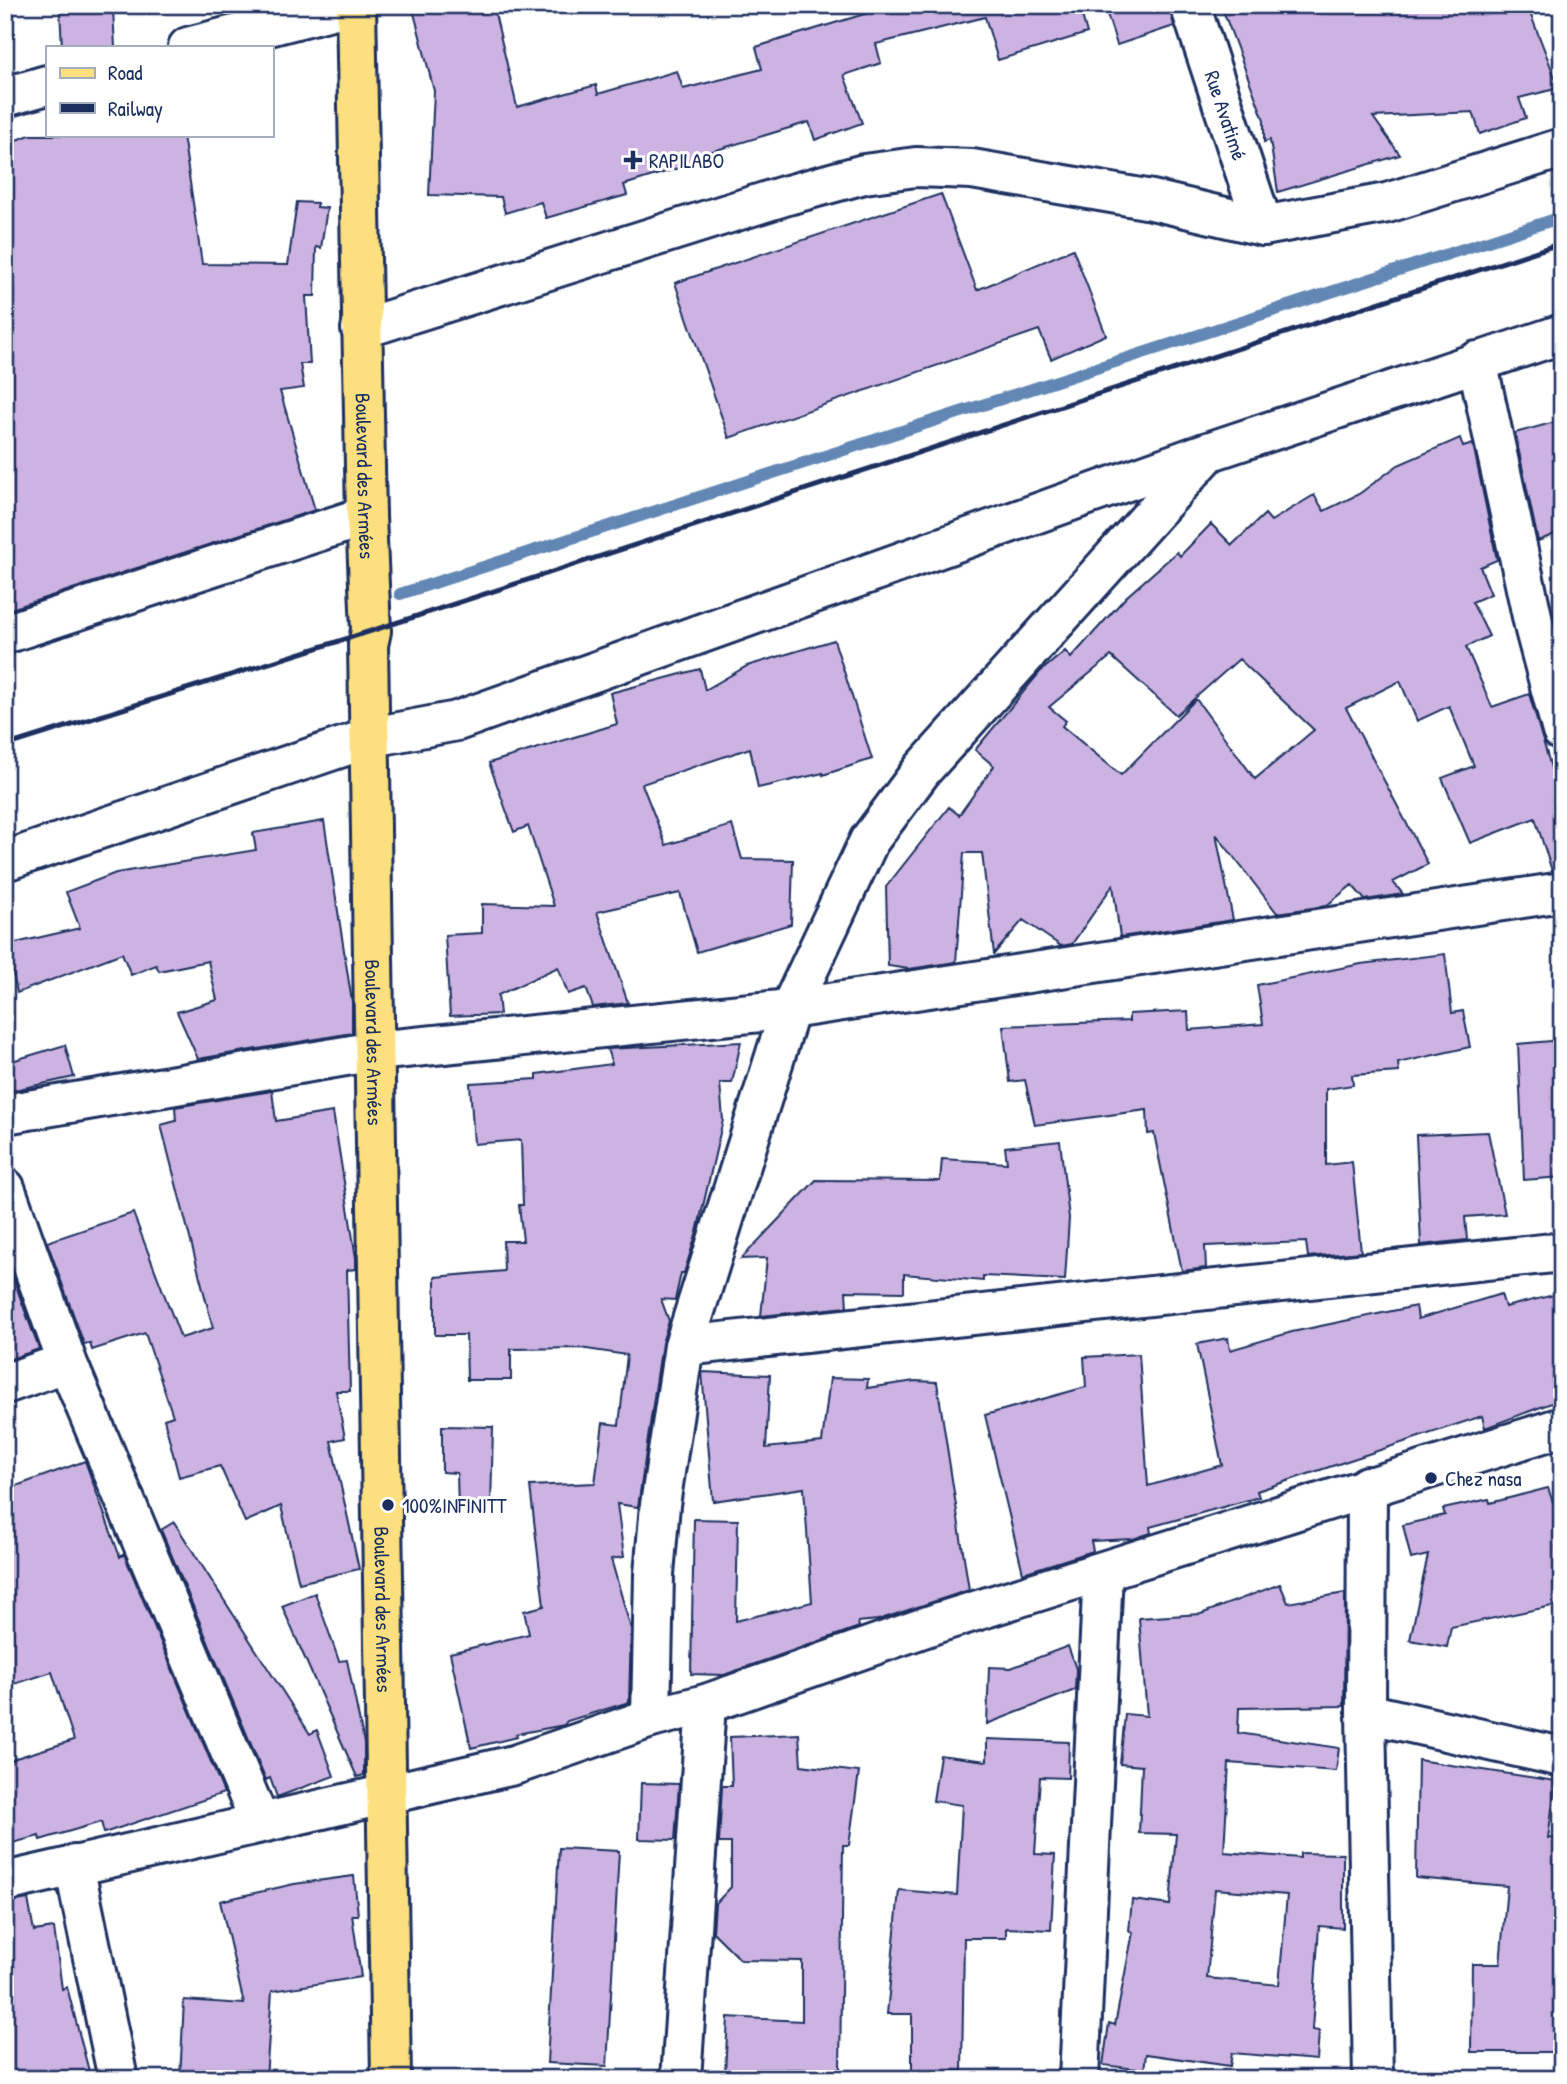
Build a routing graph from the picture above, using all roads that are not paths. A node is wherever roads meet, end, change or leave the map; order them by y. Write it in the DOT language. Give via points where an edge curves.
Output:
graph roads {
  1 [pos="350,5"];
  2 [pos="356,5"];
  3 [pos="1190,5"];
  4 [pos="192,46"];
  5 [pos="46,85"];
  6 [pos="5,97"];
  7 [pos="1562,148"];
  8 [pos="1263,226"];
  9 [pos="361,329"];
  10 [pos="1562,334"];
  11 [pos="1477,361"];
  12 [pos="1208,452"];
  13 [pos="366,516"];
  14 [pos="5,634"];
  15 [pos="1562,731"];
  16 [pos="372,737"];
  17 [pos="5,861"];
  18 [pos="1562,892"];
  19 [pos="790,1009"];
  20 [pos="375,1051"];
  21 [pos="5,1114"];
  22 [pos="5,1188"];
  23 [pos="1562,1252"];
  24 [pos="684,1346"];
  25 [pos="67,1362"];
  26 [pos="5,1384"];
  27 [pos="1562,1427"];
  28 [pos="1367,1486"];
  29 [pos="1103,1572"];
  30 [pos="706,1704"];
  31 [pos="1366,1713"];
  32 [pos="651,1718"];
  33 [pos="1562,1756"];
  34 [pos="386,1793"];
  35 [pos="260,1823"];
  36 [pos="74,1865"];
  37 [pos="5,1882"];
  38 [pos="118,2079"];
  39 [pos="391,2079"];
  40 [pos="681,2079"];
  41 [pos="1079,2079"];
  42 [pos="1373,2079"];
  1 -- 4 [label="street"];
  2 -- 9 [label="main road, Boulevard des Armées"];
  3 -- 8 [label="street, Rue Avatimé"];
  5 -- 6 [label="street"];
  7 -- 8 [label="street" via="1387,203"];
  8 -- 9 [label="street" via="1102,190 972,169 916,167 864,174 783,196"];
  9 -- 13 [label="main road, Boulevard des Armées"];
  10 -- 11 [label="street"];
  11 -- 12 [label="street"];
  11 -- 15 [label="street" via="1535,630"];
  12 -- 16 [label="street" via="457,721"];
  12 -- 19 [label="street" via="922,770 869,841"];
  13 -- 14 [label="street"];
  13 -- 16 [label="main road, Boulevard des Armées"];
  16 -- 17 [label="street"];
  16 -- 20 [label="main road, Boulevard des Armées"];
  18 -- 19 [label="street"];
  19 -- 20 [label="street"];
  19 -- 24 [label="street"];
  20 -- 21 [label="street"];
  20 -- 34 [label="main road, Boulevard des Armées"];
  22 -- 25 [label="street"];
  23 -- 24 [label="street"];
  24 -- 32 [label="street" via="657,1533"];
  25 -- 26 [label="street"];
  25 -- 35 [label="street"];
  27 -- 28 [label="street"];
  28 -- 29 [label="street"];
  28 -- 31 [label="street"];
  29 -- 30 [label="street" via="937,1623"];
  29 -- 41 [label="street"];
  30 -- 32 [label="street"];
  30 -- 40 [label="street"];
  31 -- 33 [label="street"];
  31 -- 42 [label="street"];
  32 -- 34 [label="street" via="514,1765"];
  34 -- 35 [label="street"];
  34 -- 39 [label="main road, Boulevard des Armées"];
  35 -- 36 [label="street"];
  36 -- 37 [label="street"];
  36 -- 38 [label="street"];
}
